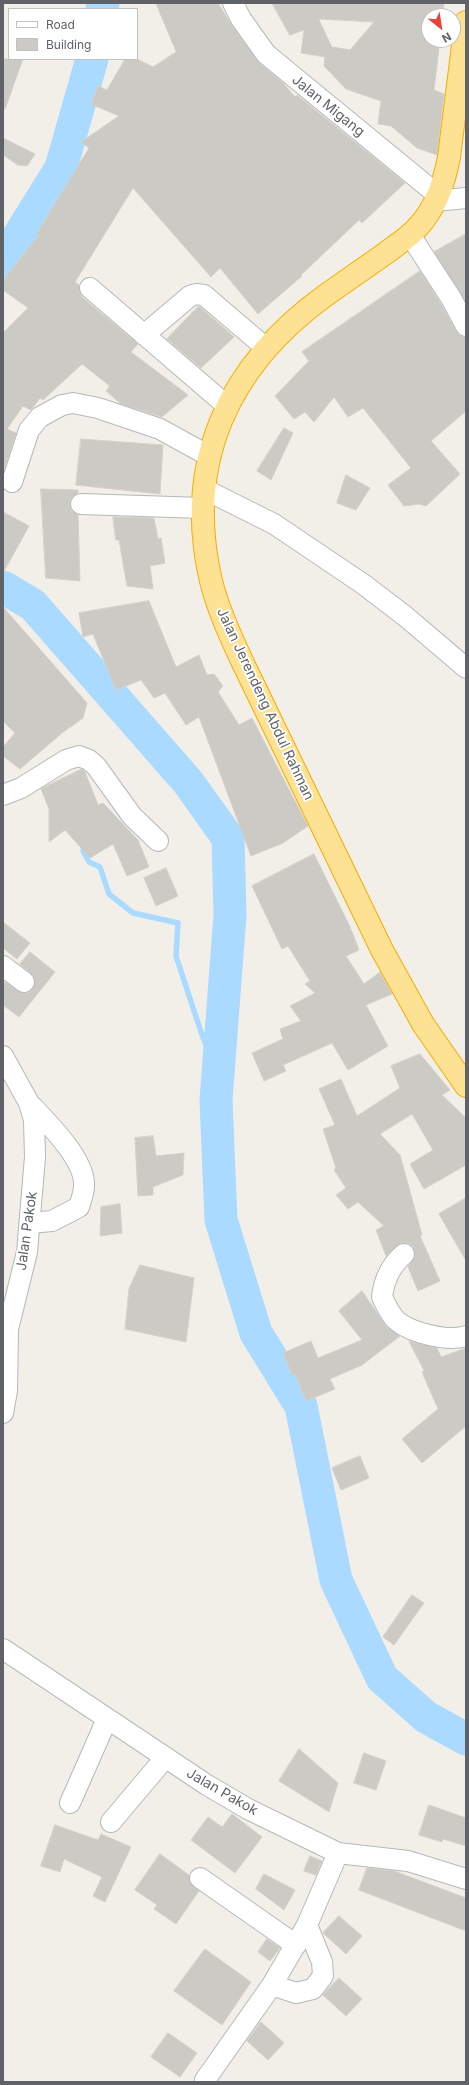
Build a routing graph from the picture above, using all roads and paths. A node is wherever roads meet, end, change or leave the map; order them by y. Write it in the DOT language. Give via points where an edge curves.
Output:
graph roads {
  1 [pos="233,3"];
  2 [pos="466,22"];
  3 [pos="466,198"];
  4 [pos="437,199"];
  5 [pos="410,236"];
  6 [pos="90,288"];
  7 [pos="466,326"];
  8 [pos="144,334"];
  9 [pos="266,348"];
  10 [pos="226,406"];
  11 [pos="209,456"];
  12 [pos="12,482"];
  13 [pos="203,498"];
  14 [pos="81,504"];
  15 [pos="466,668"];
  16 [pos="3,795"];
  17 [pos="158,841"];
  18 [pos="3,966"];
  19 [pos="24,982"];
  20 [pos="3,1056"];
  21 [pos="466,1086"];
  22 [pos="29,1103"];
  23 [pos="30,1223"];
  24 [pos="404,1254"];
  25 [pos="466,1336"];
  26 [pos="3,1412"];
  27 [pos="3,1650"];
  28 [pos="107,1719"];
  29 [pos="165,1758"];
  30 [pos="70,1803"];
  31 [pos="111,1822"];
  32 [pos="338,1853"];
  33 [pos="200,1878"];
  34 [pos="466,1878"];
  35 [pos="307,1925"];
  36 [pos="296,1945"];
  37 [pos="272,1986"];
  38 [pos="205,2080"];
  1 -- 4 [label="street, Jalan Migang" via="266,54"];
  2 -- 4 [label="highway, Jalan Jerendeng Abdul Rahman" via="449,157"];
  3 -- 4 [label="street"];
  4 -- 5 [label="highway, Jalan Jerendeng Abdul Rahman"];
  5 -- 7 [label="street" via="451,298"];
  5 -- 9 [label="highway, Jalan Jerendeng Abdul Rahman" via="324,296 284,329"];
  6 -- 8 [label="street"];
  8 -- 9 [label="street" via="190,296 196,294 204,295"];
  8 -- 10 [label="street"];
  9 -- 10 [label="highway, Jalan Jerendeng Abdul Rahman"];
  10 -- 11 [label="highway, Jalan Jerendeng Abdul Rahman"];
  11 -- 12 [label="street" via="160,429 98,408 67,403 40,417 31,426"];
  11 -- 13 [label="highway, Jalan Jerendeng Abdul Rahman"];
  13 -- 14 [label="street"];
  13 -- 15 [label="street" via="274,524 363,584"];
  13 -- 21 [label="highway, Jalan Jerendeng Abdul Rahman" via="207,563 228,630 382,950 423,1024"];
  16 -- 17 [label="street" via="21,788 66,760 79,756 96,766 132,816"];
  18 -- 19 [label="street"];
  20 -- 22 [label="street, Jalan Pakok"];
  22 -- 23 [label="street, Jalan Pakok" via="34,1120 35,1157"];
  22 -- 23 [label="street" via="70,1149 80,1166 85,1185 79,1207 52,1222"];
  23 -- 26 [label="street, Jalan Pakok" via="27,1252 8,1329 7,1391"];
  24 -- 25 [label="street" via="396,1261 384,1283 382,1297 396,1321 408,1328 438,1337"];
  27 -- 28 [label="street, Jalan Pakok"];
  28 -- 29 [label="street, Jalan Pakok"];
  28 -- 30 [label="street"];
  29 -- 31 [label="street"];
  29 -- 32 [label="street, Jalan Pakok" via="241,1805"];
  32 -- 34 [label="street, Jalan Pakok" via="408,1861"];
  32 -- 35 [label="street"];
  33 -- 36 [label="street"];
  35 -- 36 [label="street"];
  35 -- 37 [label="street" via="322,1962 323,1976 313,1989 296,1993"];
  36 -- 37 [label="street"];
  37 -- 38 [label="street"];
}
